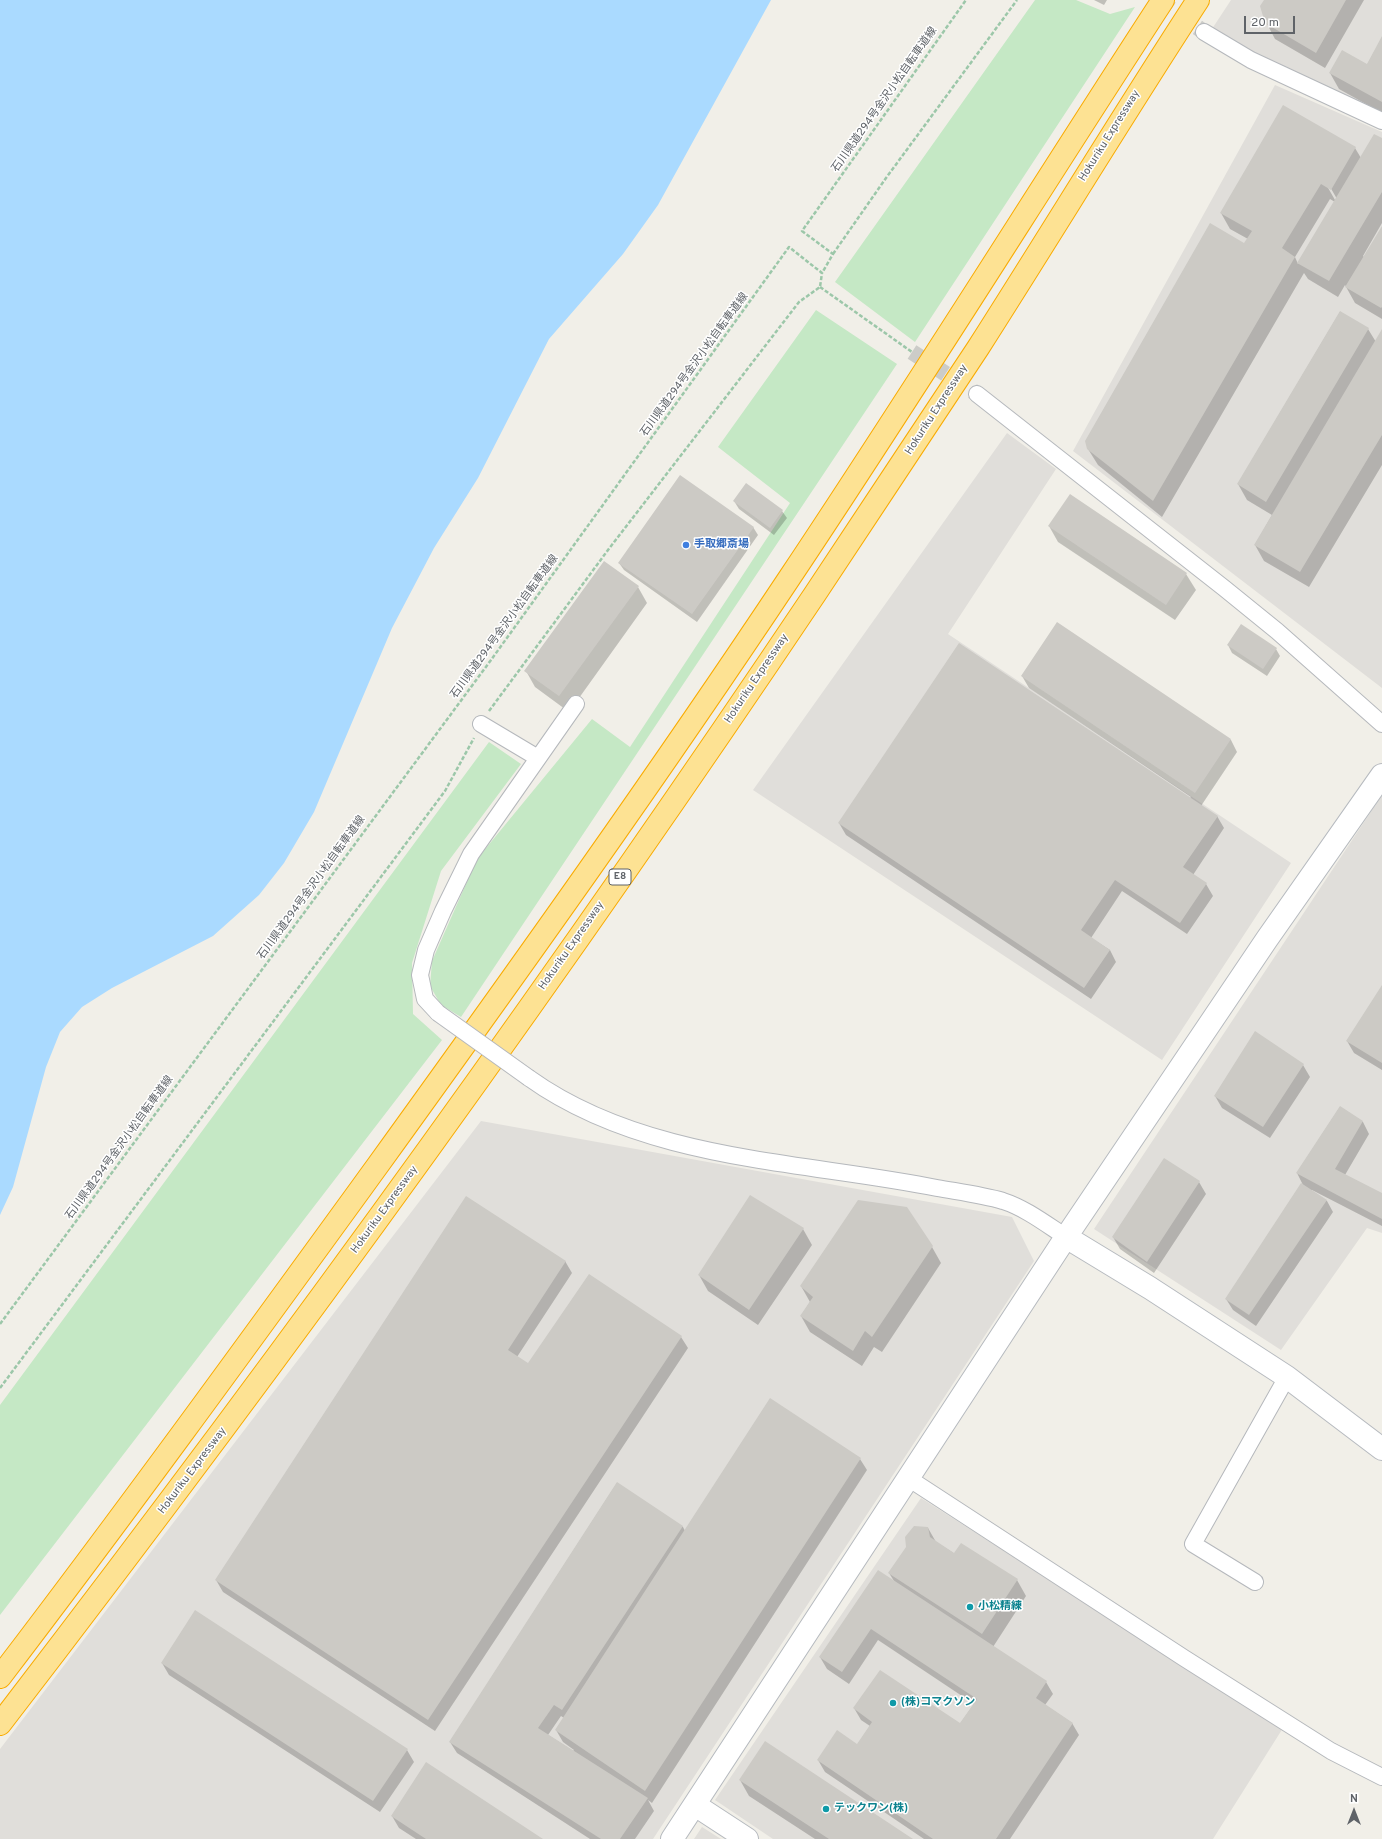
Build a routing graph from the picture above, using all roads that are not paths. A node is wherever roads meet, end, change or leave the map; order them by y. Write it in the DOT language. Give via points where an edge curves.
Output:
graph roads {
  1 [pos="1163,0"];
  2 [pos="1198,0"];
  3 [pos="1204,32"];
  4 [pos="1382,121"];
  5 [pos="977,394"];
  6 [pos="576,704"];
  7 [pos="481,724"];
  8 [pos="1382,724"];
  9 [pos="538,758"];
  10 [pos="1382,775"];
  11 [pos="1066,1237"];
  12 [pos="1287,1376"];
  13 [pos="1382,1449"];
  14 [pos="908,1478"];
  15 [pos="1255,1582"];
  16 [pos="0,1676"];
  17 [pos="0,1724"];
  18 [pos="1382,1777"];
  19 [pos="695,1805"];
  20 [pos="672,1839"];
  21 [pos="747,1839"];
  1 -- 16 [label="highway, E8" via="951,332 619,830 228,1371"];
  2 -- 17 [label="highway, Hokuriku Expressway / E8" via="978,348 813,597 648,838 410,1176 262,1379"];
  3 -- 4 [label="street" via="1251,60"];
  5 -- 8 [label="street" via="1277,631"];
  6 -- 9 [label="street"];
  7 -- 9 [label="street"];
  9 -- 11 [label="street, bridge" via="471,854 426,950 420,975 425,999 438,1013 549,1092 596,1117 652,1137 718,1153 860,1174 1003,1201 1032,1215"];
  10 -- 11 [label="street" via="1267,939"];
  11 -- 12 [label="street"];
  11 -- 14 [label="street"];
  12 -- 13 [label="street"];
  12 -- 15 [label="street" via="1193,1544"];
  14 -- 18 [label="street" via="1331,1751"];
  14 -- 19 [label="street"];
  19 -- 20 [label="street"];
  19 -- 21 [label="street"];
}
